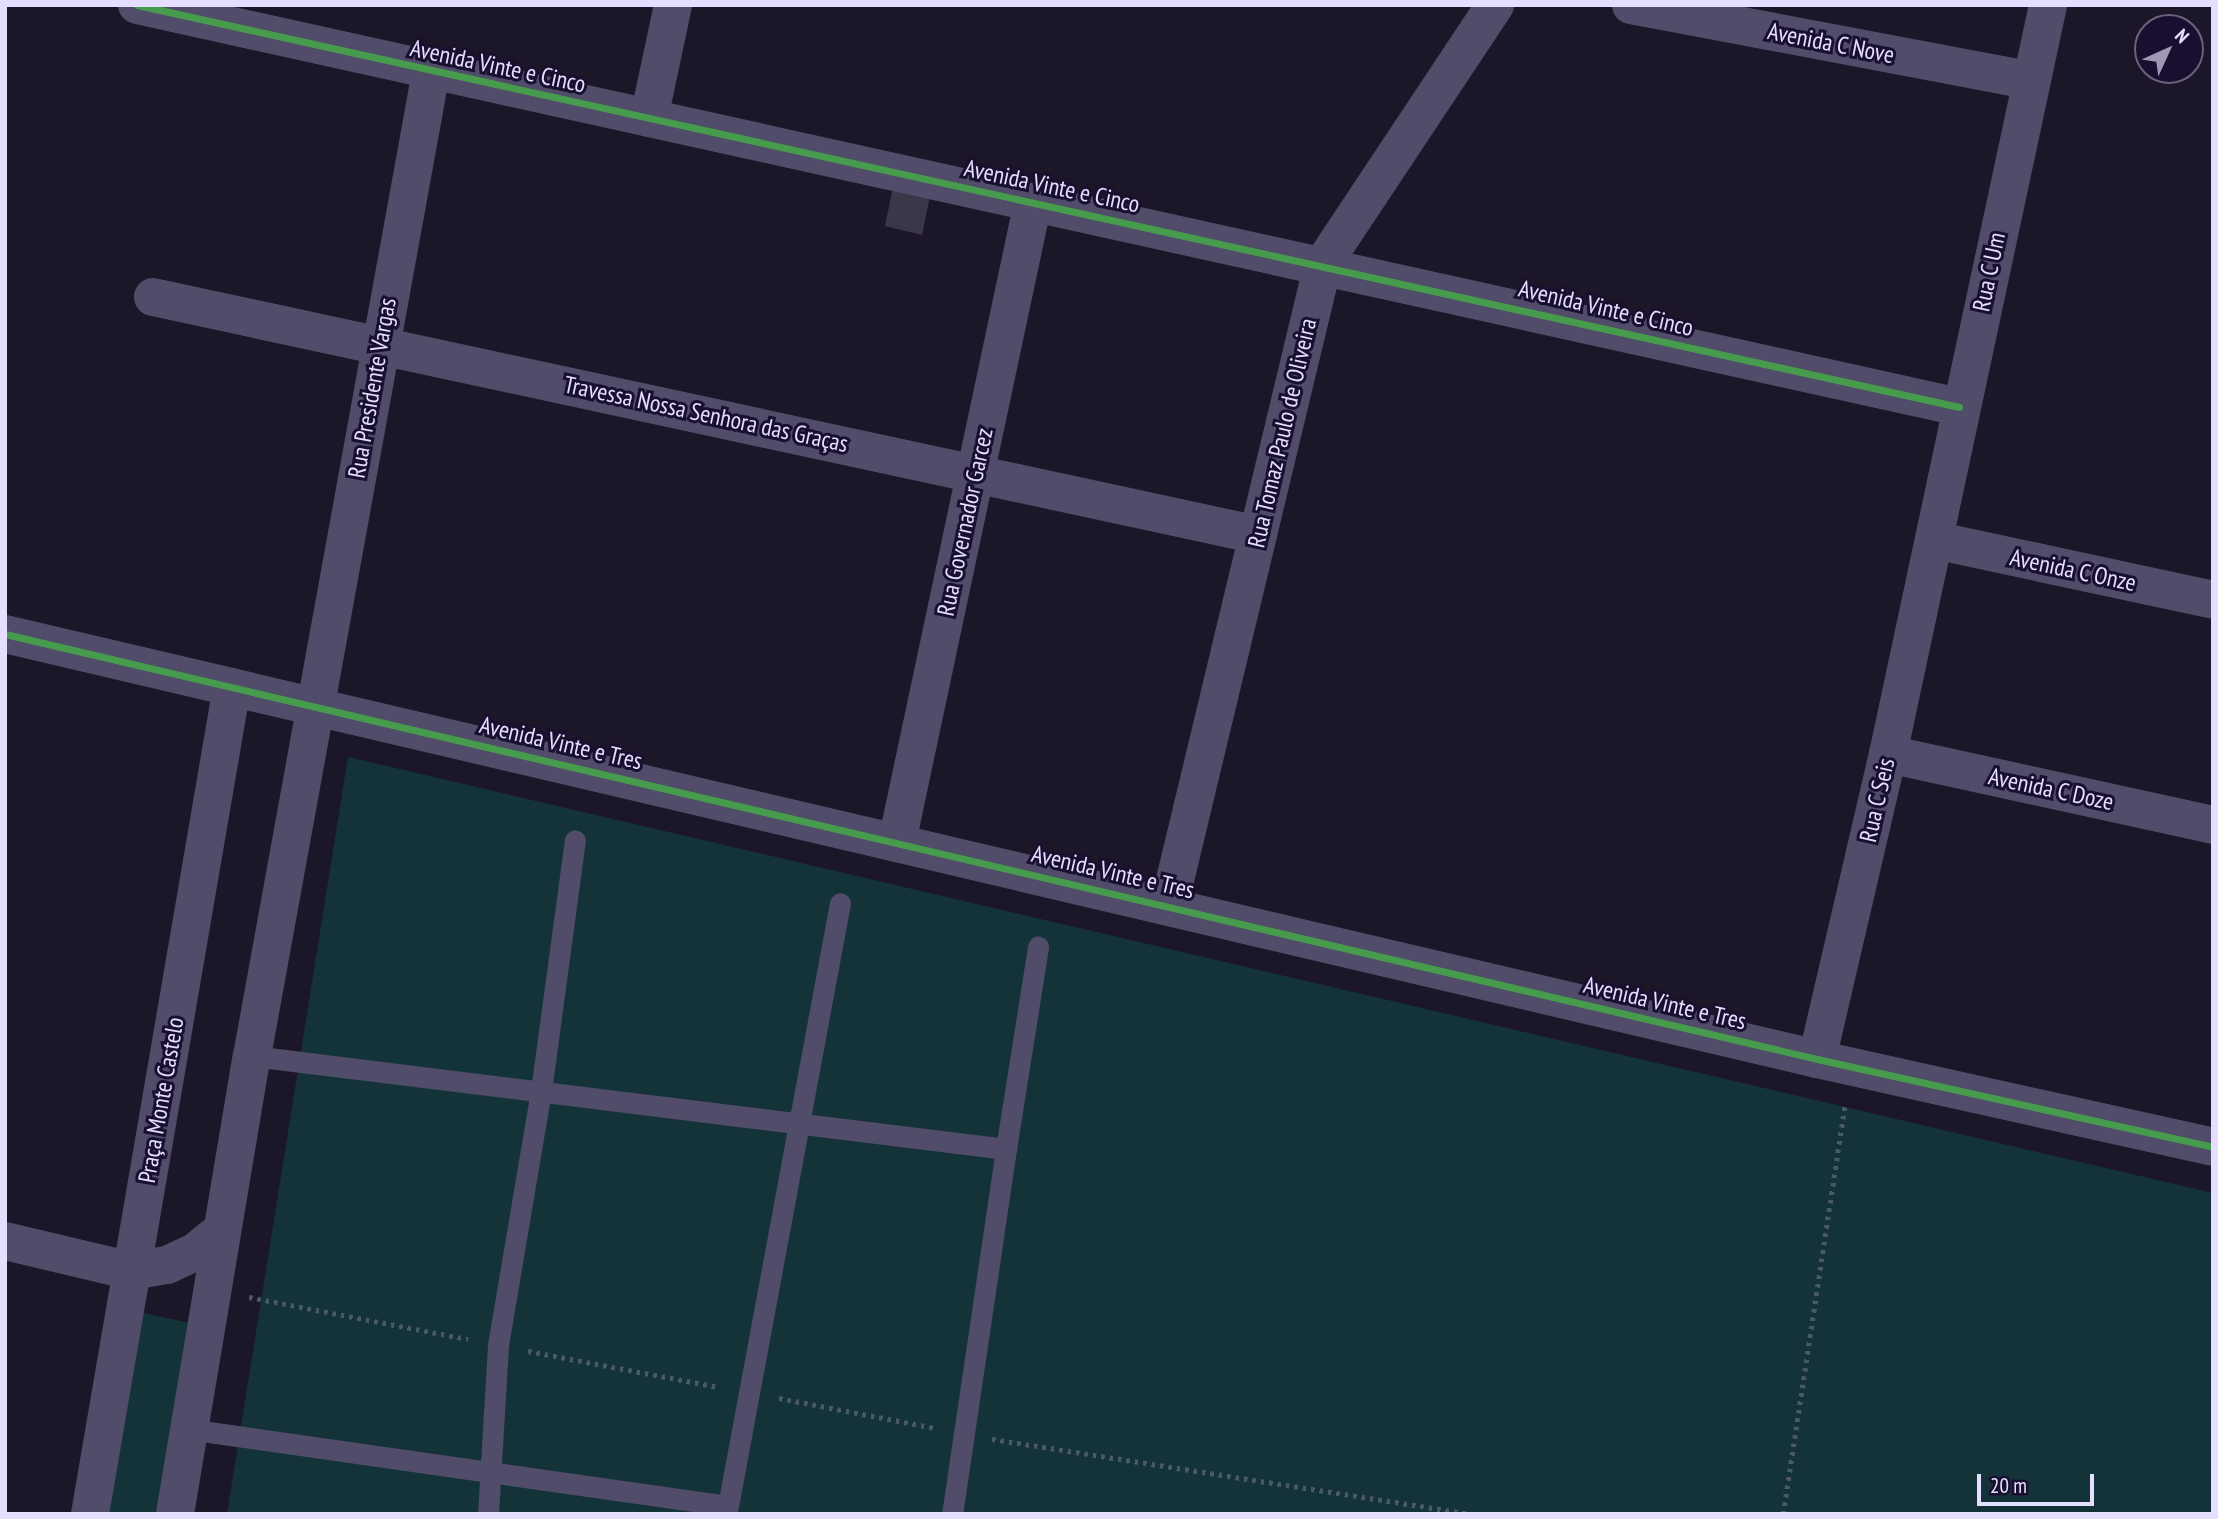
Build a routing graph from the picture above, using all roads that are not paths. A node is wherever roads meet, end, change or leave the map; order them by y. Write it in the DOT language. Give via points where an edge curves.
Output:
graph roads {
  1 [pos="137,5"];
  2 [pos="673,5"];
  3 [pos="1495,5"];
  4 [pos="1631,5"];
  5 [pos="2048,5"];
  6 [pos="206,13"];
  7 [pos="431,72"];
  8 [pos="2032,80"];
  9 [pos="649,118"];
  10 [pos="1033,202"];
  11 [pos="1323,264"];
  12 [pos="153,297"];
  13 [pos="380,344"];
  14 [pos="1959,407"];
  15 [pos="975,472"];
  16 [pos="1258,535"];
  17 [pos="1934,540"];
  18 [pos="2213,600"];
  19 [pos="5,634"];
  20 [pos="232,687"];
  21 [pos="315,705"];
  22 [pos="1888,754"];
  23 [pos="2213,825"];
  24 [pos="575,840"];
  25 [pos="897,842"];
  26 [pos="840,903"];
  27 [pos="1169,905"];
  28 [pos="1038,947"];
  29 [pos="252,1056"];
  30 [pos="1834,1063"];
  31 [pos="541,1091"];
  32 [pos="799,1123"];
  33 [pos="2213,1147"];
  34 [pos="1006,1149"];
  35 [pos="221,1231"];
  36 [pos="5,1241"];
  37 [pos="132,1271"];
  38 [pos="188,1429"];
  39 [pos="492,1472"];
  40 [pos="728,1510"];
  41 [pos="90,1514"];
  42 [pos="175,1514"];
  43 [pos="488,1514"];
  44 [pos="952,1514"];
  1 -- 6 [label="street, Avenida Vinte e Cinco"];
  2 -- 9 [label="street"];
  3 -- 11 [label="street, Rua Tomaz Paulo de Oliveira"];
  4 -- 8 [label="street, Avenida C Nove"];
  5 -- 8 [label="street, Rua C Um"];
  6 -- 7 [label="street, Avenida Vinte e Cinco"];
  7 -- 9 [label="street, Avenida Vinte e Cinco"];
  7 -- 13 [label="street, Rua Presidente Vargas"];
  8 -- 14 [label="street, Rua C Um"];
  9 -- 10 [label="street, Avenida Vinte e Cinco"];
  10 -- 11 [label="street, Avenida Vinte e Cinco"];
  10 -- 15 [label="street, Rua Governador Garcez"];
  11 -- 14 [label="street, Avenida Vinte e Cinco"];
  11 -- 16 [label="street, Rua Tomaz Paulo de Oliveira"];
  12 -- 13 [label="street, Travessa Nossa Senhora das Graças"];
  13 -- 15 [label="street, Travessa Nossa Senhora das Graças"];
  13 -- 21 [label="street, Rua Presidente Vargas"];
  14 -- 17 [label="street, Rua C Um"];
  15 -- 16 [label="street, Travessa Nossa Senhora das Graças"];
  15 -- 25 [label="street, Rua Governador Garcez"];
  16 -- 27 [label="street, Rua Tomaz Paulo de Oliveira"];
  17 -- 18 [label="street, Avenida C Onze"];
  17 -- 22 [label="street, Rua C Seis"];
  19 -- 20 [label="street, Avenida Vinte e Tres"];
  20 -- 21 [label="street, Avenida Vinte e Tres"];
  20 -- 37 [label="street, Praça Monte Castelo"];
  21 -- 25 [label="street, Avenida Vinte e Tres"];
  21 -- 29 [label="street"];
  22 -- 23 [label="street, Avenida C Doze"];
  22 -- 30 [label="street, Rua C Seis"];
  24 -- 31 [label="lane"];
  25 -- 27 [label="street, Avenida Vinte e Tres"];
  26 -- 32 [label="lane"];
  27 -- 30 [label="street, Avenida Vinte e Tres"];
  28 -- 34 [label="lane"];
  29 -- 31 [label="lane"];
  29 -- 35 [label="street"];
  30 -- 33 [label="street, Avenida Vinte e Tres"];
  31 -- 32 [label="lane"];
  31 -- 39 [label="lane" via="498,1345"];
  32 -- 34 [label="lane"];
  32 -- 40 [label="lane"];
  34 -- 44 [label="lane"];
  35 -- 37 [label="street" via="167,1265"];
  35 -- 38 [label="street"];
  36 -- 37 [label="street"];
  37 -- 41 [label="street, Praça Monte Castelo"];
  38 -- 39 [label="lane"];
  38 -- 42 [label="street"];
  39 -- 40 [label="lane"];
  39 -- 43 [label="lane"];
}
